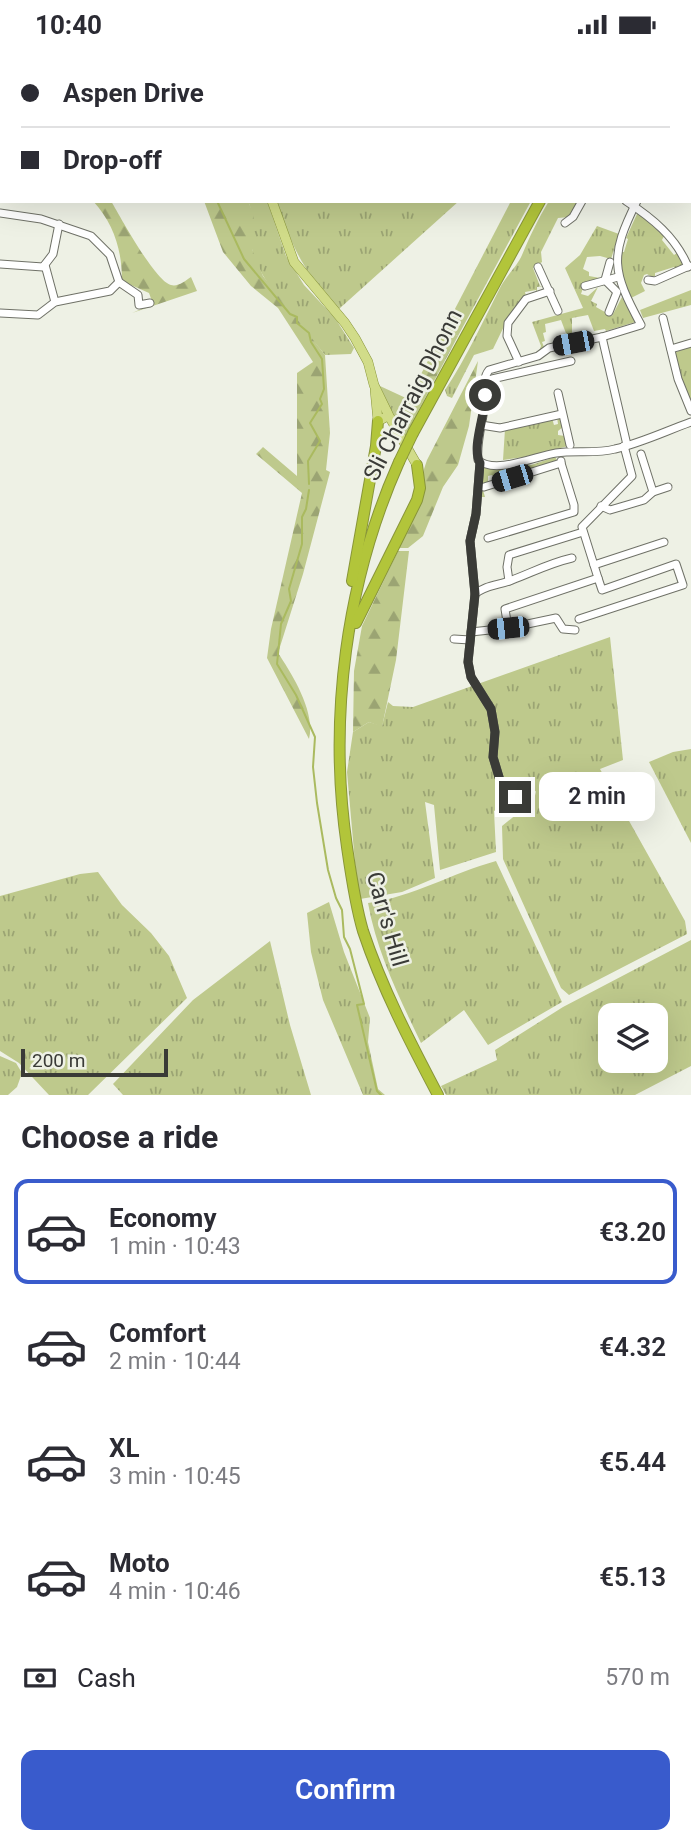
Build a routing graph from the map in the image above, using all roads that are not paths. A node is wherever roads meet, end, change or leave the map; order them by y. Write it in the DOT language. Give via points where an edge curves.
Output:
graph roads {
  1 [pos="273,203"];
  2 [pos="539,203"];
  3 [pos="581,203"];
  4 [pos="635,204"];
  5 [pos="0,213"];
  6 [pos="565,223"];
  7 [pos="59,224"];
  8 [pos="610,262"];
  9 [pos="0,264"];
  10 [pos="45,265"];
  11 [pos="689,266"];
  12 [pos="538,267"];
  13 [pos="618,278"];
  14 [pos="605,280"];
  15 [pos="648,280"];
  16 [pos="119,282"];
  17 [pos="585,286"];
  18 [pos="550,291"];
  19 [pos="55,302"];
  20 [pos="150,303"];
  21 [pos="558,311"];
  22 [pos="609,312"];
  23 [pos="0,313"];
  24 [pos="663,318"];
  25 [pos="602,337"];
  26 [pos="691,343"];
  27 [pos="671,349"];
  28 [pos="571,361"];
  29 [pos="519,362"];
  30 [pos="505,364"];
  31 [pos="508,375"];
  32 [pos="492,379"];
  33 [pos="558,393"];
  34 [pos="691,411"];
  35 [pos="562,414"];
  36 [pos="383,419"];
  37 [pos="691,422"];
  38 [pos="481,425"];
  39 [pos="625,446"];
  40 [pos="567,450"];
  41 [pos="641,454"];
  42 [pos="480,463"];
  43 [pos="561,463"];
  44 [pos="417,465"];
  45 [pos="489,482"];
  46 [pos="668,487"];
  47 [pos="653,492"];
  48 [pos="601,506"];
  49 [pos="583,532"];
  50 [pos="492,540"];
  51 [pos="664,542"];
  52 [pos="572,558"];
  53 [pos="594,565"];
  54 [pos="598,578"];
  55 [pos="509,581"];
  56 [pos="475,594"];
  57 [pos="579,619"];
  58 [pos="508,628"];
  59 [pos="575,630"];
  60 [pos="471,636"];
  61 [pos="454,639"];
  62 [pos="340,744"];
  63 [pos="515,797"];
  64 [pos="439,1095"];
  1 -- 36 [label="main road" via="294,262 345,323 368,362"];
  2 -- 62 [label="highway, Sli Charraig Dhonn, bridge" via="413,433 378,515 356,592 343,676"];
  3 -- 6 [label="street"];
  4 -- 11 [label="street" via="674,241"];
  4 -- 13 [label="street" via="618,250"];
  5 -- 7 [label="street"];
  7 -- 10 [label="street" via="53,254"];
  7 -- 16 [label="street" via="99,241 113,260"];
  8 -- 14 [label="street"];
  9 -- 10 [label="street"];
  10 -- 19 [label="street"];
  11 -- 15 [label="street"];
  12 -- 18 [label="street"];
  13 -- 14 [label="street"];
  13 -- 25 [label="street" via="641,325"];
  14 -- 17 [label="street"];
  14 -- 22 [label="street" via="617,292"];
  16 -- 19 [label="street" via="110,291"];
  16 -- 20 [label="street" via="138,295 139,305"];
  18 -- 21 [label="street"];
  18 -- 29 [label="street" via="526,299 512,316 507,336"];
  19 -- 23 [label="street" via="38,315"];
  24 -- 27 [label="street"];
  25 -- 29 [label="street" via="548,348"];
  25 -- 39 [label="street"];
  26 -- 27 [label="street"];
  27 -- 34 [label="street"];
  28 -- 31 [label="street" via="559,359"];
  29 -- 30 [label="street"];
  30 -- 31 [label="street"];
  30 -- 38 [label="street" via="485,374"];
  31 -- 32 [label="street"];
  33 -- 35 [label="street"];
  35 -- 38 [label="street" via="500,428"];
  35 -- 40 [label="street"];
  36 -- 44 [label="main road"];
  36 -- 62 [label="highway" via="340,655"];
  37 -- 39 [label="street"];
  38 -- 42 [label="street"];
  39 -- 40 [label="street" via="606,451"];
  39 -- 48 [label="street" via="632,476"];
  40 -- 42 [label="street" via="529,461"];
  40 -- 43 [label="street"];
  41 -- 47 [label="street" via="641,467"];
  42 -- 56 [label="street" via="470,541"];
  43 -- 45 [label="street"];
  43 -- 50 [label="street" via="574,512"];
  44 -- 62 [label="highway" via="417,500 354,627"];
  46 -- 47 [label="street"];
  47 -- 48 [label="street" via="644,500 610,510"];
  48 -- 49 [label="street" via="583,525"];
  49 -- 53 [label="street"];
  49 -- 55 [label="street" via="509,555"];
  51 -- 53 [label="street"];
  52 -- 55 [label="street"];
  53 -- 54 [label="street"];
  54 -- 57 [label="street" via="602,590 676,564 683,585"];
  54 -- 58 [label="street" via="505,609"];
  55 -- 56 [label="street"];
  56 -- 60 [label="street"];
  58 -- 59 [label="street" via="556,618 563,629"];
  58 -- 60 [label="street"];
  60 -- 61 [label="street"];
  60 -- 63 [label="street" via="469,671 491,709 493,757 502,787"];
  62 -- 64 [label="highway, Carr's Hill" via="344,829 363,930 400,1020"];
}
